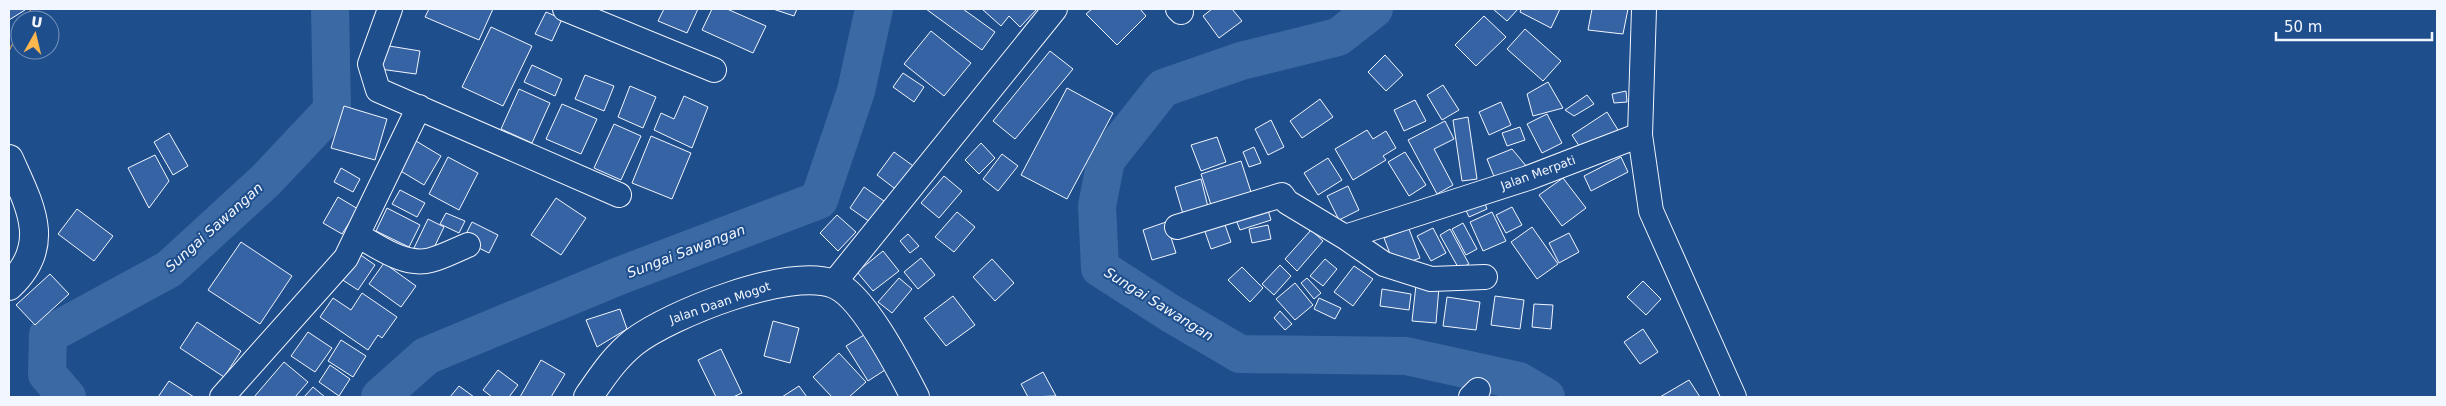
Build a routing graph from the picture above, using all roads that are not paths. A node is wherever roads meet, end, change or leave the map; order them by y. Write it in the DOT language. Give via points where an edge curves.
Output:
graph roads {
  1 [pos="390,9"];
  2 [pos="565,9"];
  3 [pos="1055,9"];
  4 [pos="1645,11"];
  5 [pos="714,70"];
  6 [pos="419,107"];
  7 [pos="1640,135"];
  8 [pos="9,160"];
  9 [pos="618,195"];
  10 [pos="1177,227"];
  11 [pos="357,235"];
  12 [pos="1345,237"];
  13 [pos="468,245"];
  14 [pos="1485,277"];
  15 [pos="833,284"];
  16 [pos="9,286"];
  17 [pos="222,397"];
  18 [pos="588,397"];
  19 [pos="915,397"];
  20 [pos="1734,397"];
  1 -- 6 [label="street" via="370,64 378,90"];
  2 -- 5 [label="street"];
  3 -- 15 [label="street"];
  4 -- 7 [label="street"];
  6 -- 9 [label="street"];
  6 -- 11 [label="street"];
  7 -- 12 [label="street, Jalan Merpati" via="1528,178"];
  7 -- 20 [label="street" via="1651,212"];
  8 -- 16 [label="main road" via="32,211 36,236 30,260"];
  10 -- 12 [label="street" via="1282,195 1287,202"];
  11 -- 13 [label="street" via="398,257 414,260 432,260"];
  11 -- 17 [label="street" via="346,258"];
  12 -- 14 [label="street" via="1384,264 1431,279"];
  15 -- 18 [label="main road, Jalan Daan Mogot" via="794,281 768,285 667,321 609,365"];
  15 -- 19 [label="main road" via="858,304 896,361"];
}
